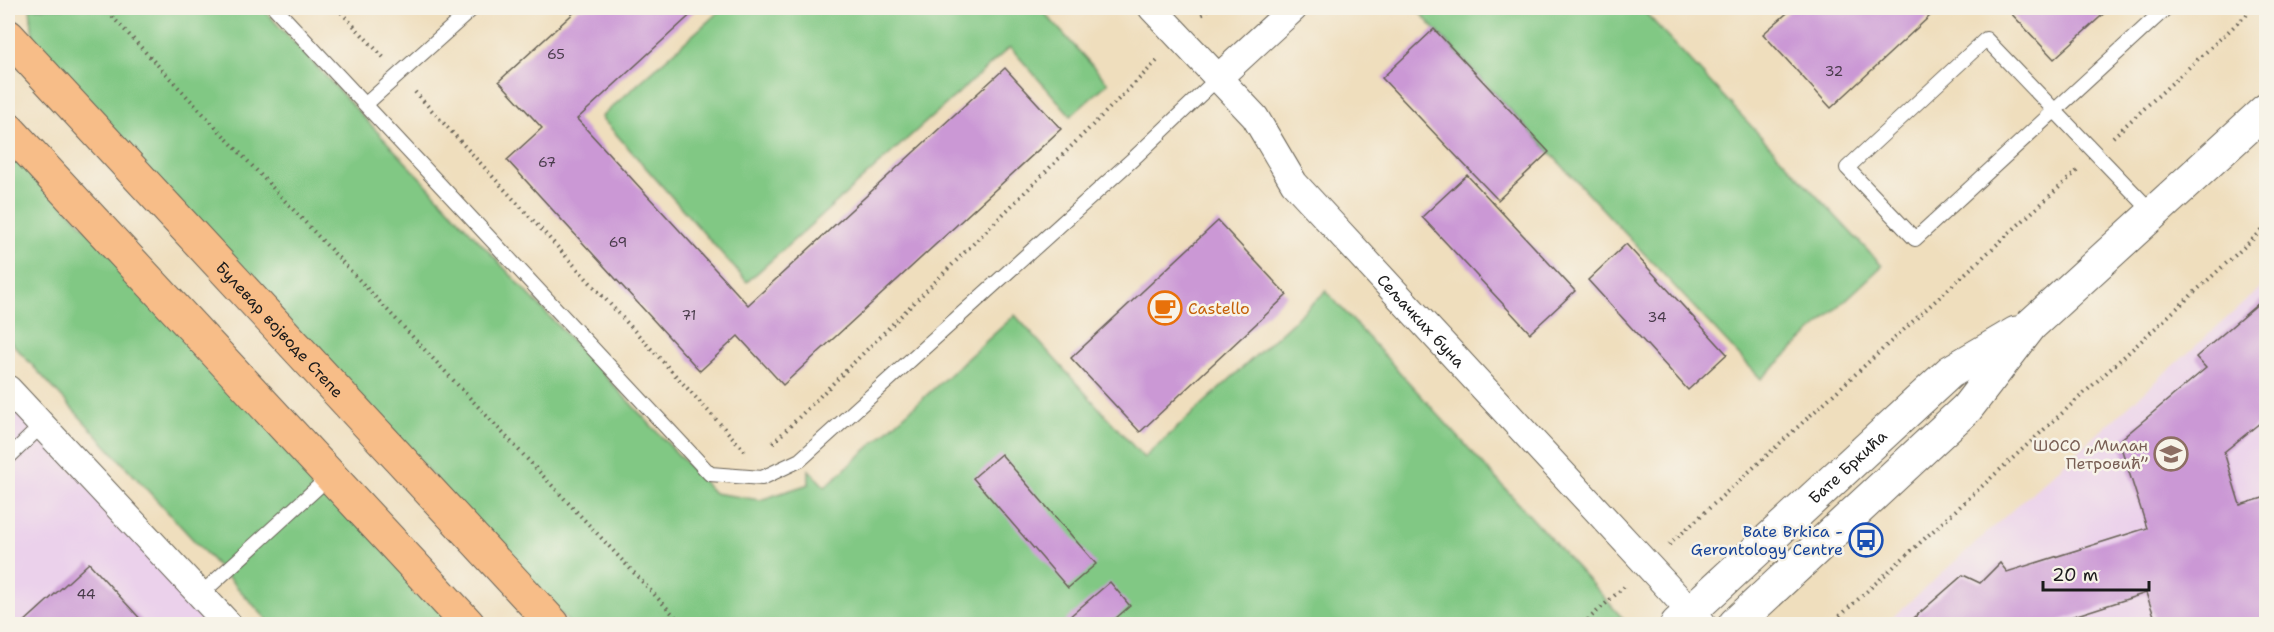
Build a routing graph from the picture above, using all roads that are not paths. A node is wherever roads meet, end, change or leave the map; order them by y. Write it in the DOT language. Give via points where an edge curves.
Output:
graph roads {
  1 [pos="275,8"];
  2 [pos="473,8"];
  3 [pos="1152,8"];
  4 [pos="1294,8"];
  5 [pos="2166,8"];
  6 [pos="8,36"];
  7 [pos="1218,78"];
  8 [pos="366,104"];
  9 [pos="2055,110"];
  10 [pos="2266,110"];
  11 [pos="8,129"];
  12 [pos="2153,213"];
  13 [pos="2031,325"];
  14 [pos="8,388"];
  15 [pos="42,425"];
  16 [pos="8,458"];
  17 [pos="330,476"];
  18 [pos="200,595"];
  19 [pos="1689,620"];
  20 [pos="228,624"];
  21 [pos="468,624"];
  22 [pos="553,624"];
  23 [pos="1735,624"];
  1 -- 8 [label="lane"];
  2 -- 8 [label="lane"];
  3 -- 7 [label="street, Сељачких буна"];
  4 -- 7 [label="street"];
  5 -- 9 [label="lane"];
  6 -- 22 [label="main road, Булевар војводе Степе"];
  7 -- 8 [label="lane" via="800,460 762,478 710,474"];
  7 -- 19 [label="street, Сељачких буна" via="1254,117 1294,183 1647,565"];
  9 -- 9 [label="lane" via="1986,39 1847,168 1915,239"];
  9 -- 12 [label="lane"];
  10 -- 12 [label="street, Бате Бркића"];
  11 -- 17 [label="main road"];
  12 -- 13 [label="street, Бате Бркића"];
  13 -- 19 [label="street, Бате Бркића" via="1950,372"];
  13 -- 23 [label="street, Бате Бркића" via="1967,408"];
  14 -- 15 [label="street"];
  15 -- 16 [label="lane"];
  15 -- 18 [label="street"];
  17 -- 18 [label="lane"];
  17 -- 21 [label="main road"];
  18 -- 20 [label="street"];
}
